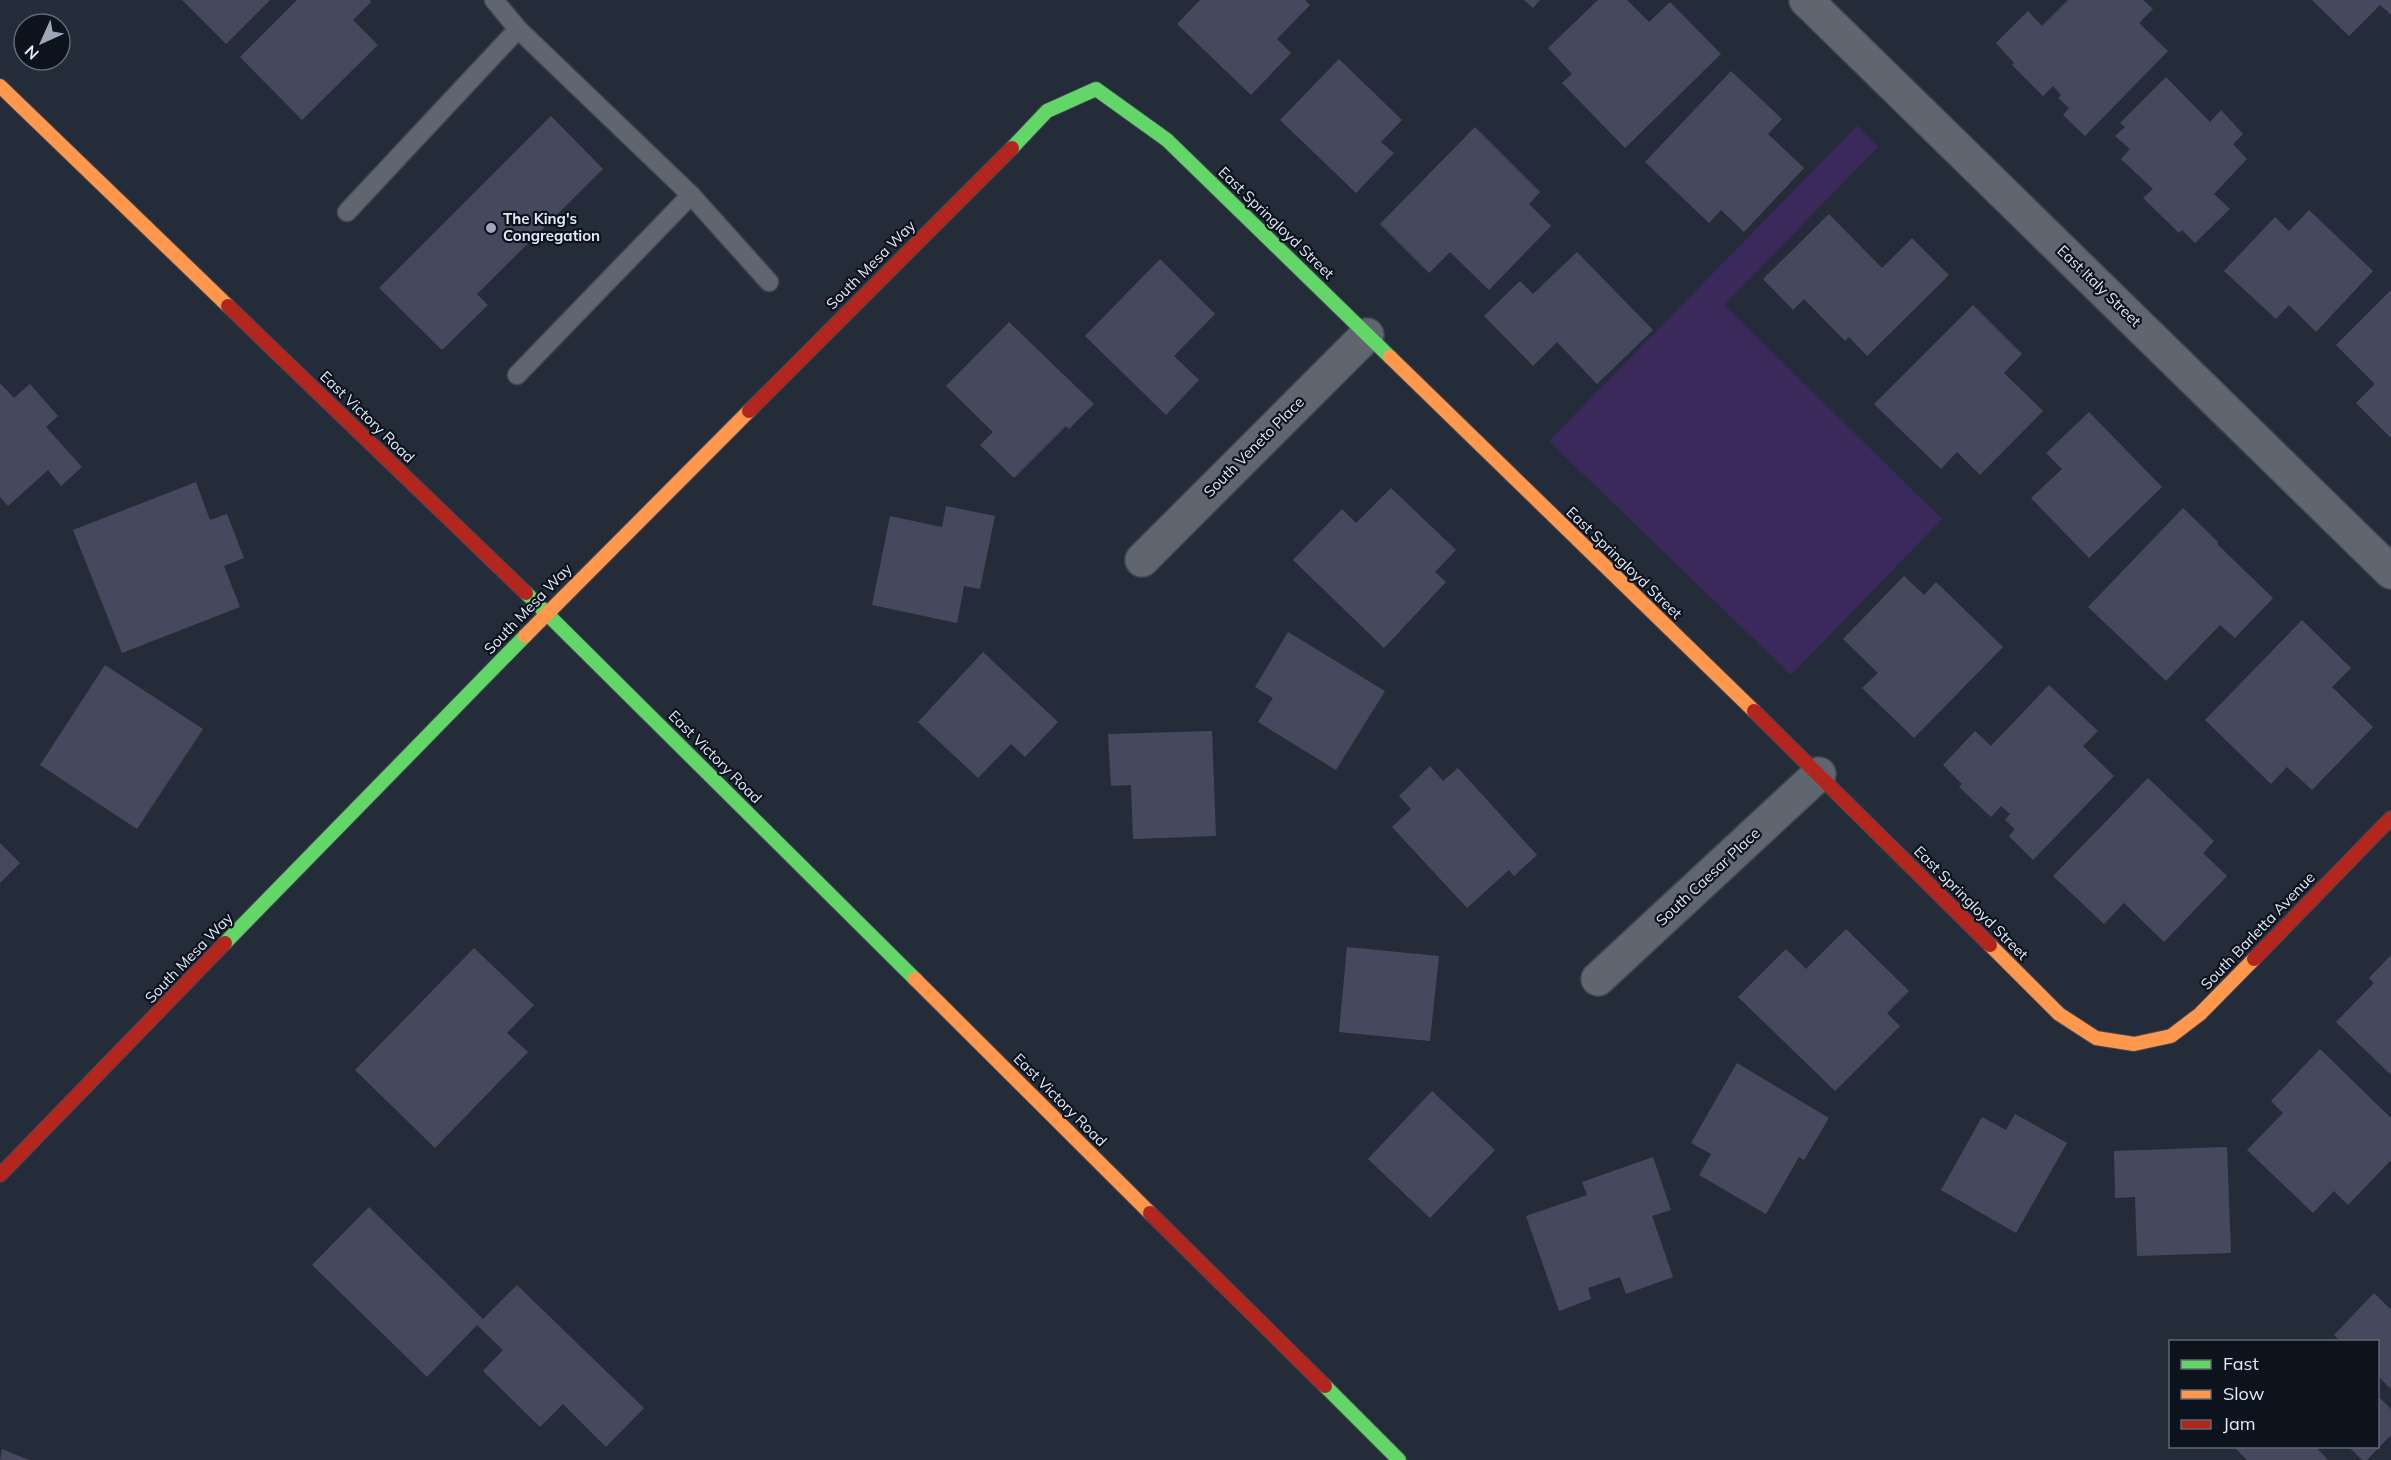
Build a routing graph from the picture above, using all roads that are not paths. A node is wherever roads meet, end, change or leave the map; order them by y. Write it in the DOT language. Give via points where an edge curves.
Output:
graph roads {
  1 [pos="494,0"];
  2 [pos="1806,0"];
  3 [pos="518,29"];
  4 [pos="0,86"];
  5 [pos="1096,89"];
  6 [pos="691,195"];
  7 [pos="347,212"];
  8 [pos="769,282"];
  9 [pos="1367,335"];
  10 [pos="518,375"];
  11 [pos="1142,560"];
  12 [pos="2391,572"];
  13 [pos="547,614"];
  14 [pos="1819,774"];
  15 [pos="2391,818"];
  16 [pos="1598,979"];
  17 [pos="2134,1044"];
  18 [pos="0,1175"];
  19 [pos="1399,1460"];
  1 -- 3 [label="lane"];
  2 -- 12 [label="street, East Italy Street"];
  3 -- 6 [label="lane"];
  3 -- 7 [label="lane"];
  4 -- 13 [label="street, East Victory Road"];
  5 -- 9 [label="street, East Springloyd Street" via="1167,140"];
  5 -- 13 [label="street, South Mesa Way" via="1047,111"];
  6 -- 8 [label="lane"];
  6 -- 10 [label="lane"];
  9 -- 11 [label="street, South Veneto Place"];
  9 -- 14 [label="street, East Springloyd Street"];
  13 -- 18 [label="street, South Mesa Way"];
  13 -- 19 [label="street, East Victory Road"];
  14 -- 16 [label="street, South Caesar Place"];
  14 -- 17 [label="street, East Springloyd Street" via="2059,1014 2096,1038"];
  15 -- 17 [label="street, South Barletta Avenue" via="2200,1014 2170,1036"];
}
